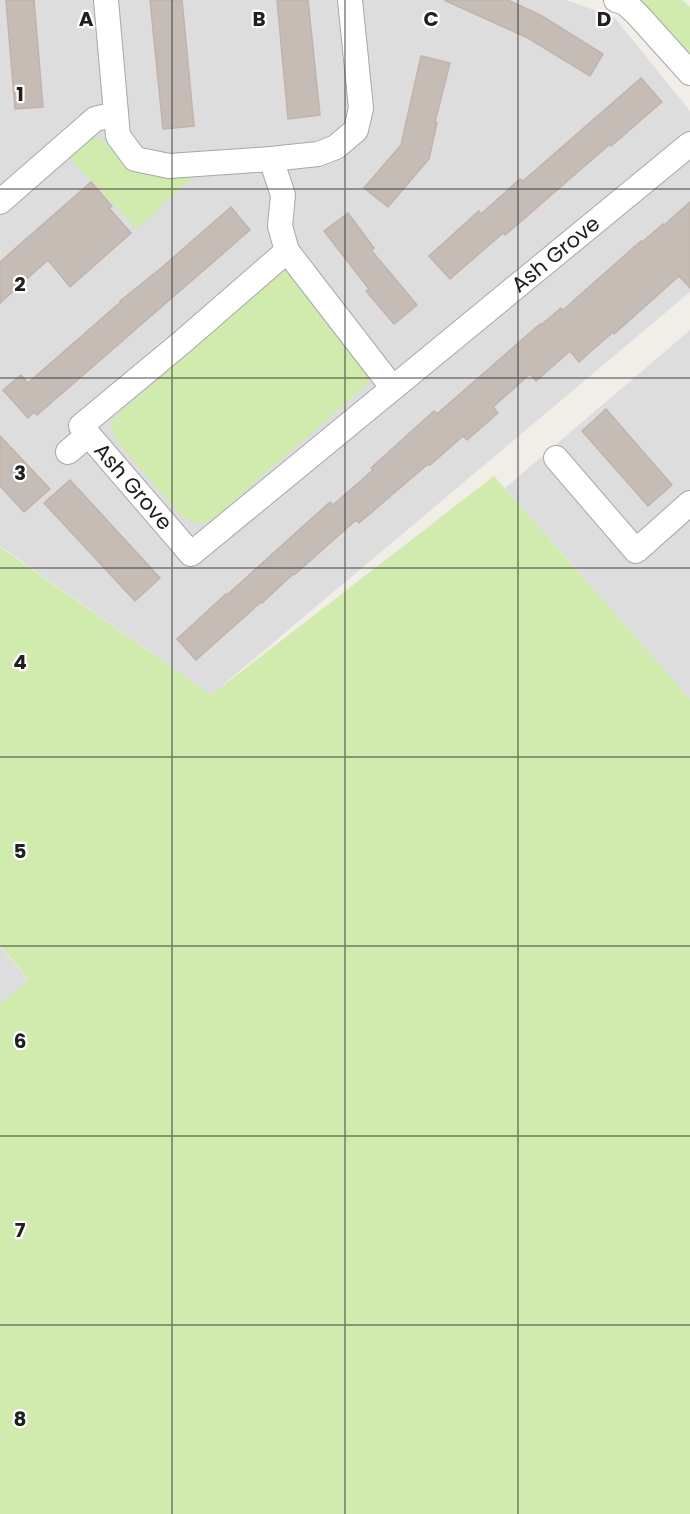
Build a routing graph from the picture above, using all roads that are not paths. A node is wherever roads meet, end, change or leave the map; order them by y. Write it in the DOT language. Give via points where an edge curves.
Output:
graph roads {
  1 [pos="106,0"];
  2 [pos="350,0"];
  3 [pos="615,0"];
  4 [pos="690,73"];
  5 [pos="116,114"];
  6 [pos="690,144"];
  7 [pos="271,159"];
  8 [pos="0,202"];
  9 [pos="287,251"];
  10 [pos="392,387"];
  11 [pos="88,435"];
  12 [pos="68,452"];
  13 [pos="556,458"];
  14 [pos="686,513"];
  1 -- 5 [label="street"];
  2 -- 7 [label="street" via="360,108 356,130 336,147 318,154"];
  3 -- 4 [label="street" via="625,3"];
  5 -- 7 [label="street" via="118,136 135,159 169,166"];
  5 -- 8 [label="street" via="95,119"];
  6 -- 10 [label="street, Ash Grove"];
  7 -- 9 [label="street" via="283,195 280,226"];
  9 -- 10 [label="street"];
  9 -- 11 [label="street, Ash Grove" via="81,426"];
  10 -- 11 [label="street, Ash Grove" via="191,554"];
  11 -- 12 [label="street"];
  13 -- 14 [label="street" via="636,551"];
}
